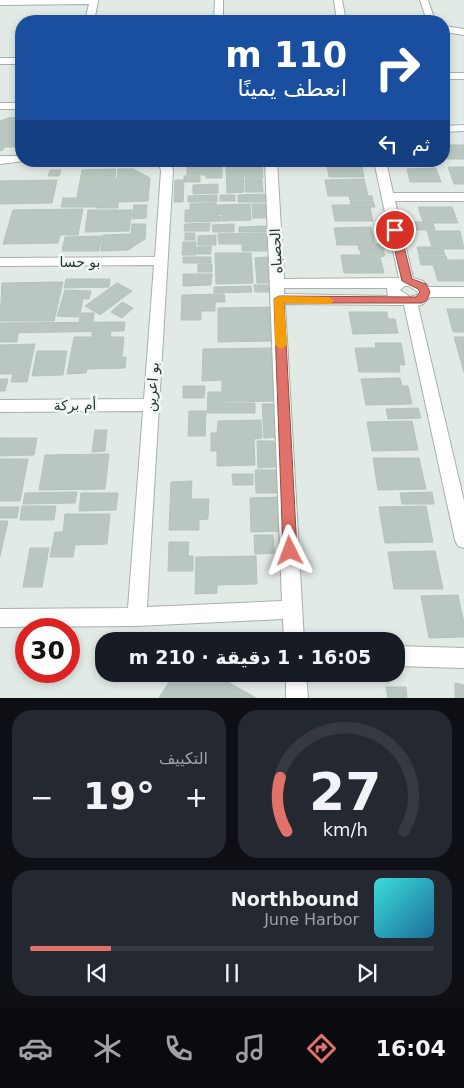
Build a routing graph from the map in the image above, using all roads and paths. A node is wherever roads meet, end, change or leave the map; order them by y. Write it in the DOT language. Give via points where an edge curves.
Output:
graph roads {
  1 [pos="94,0"];
  2 [pos="219,0"];
  3 [pos="338,0"];
  4 [pos="424,0"];
  5 [pos="0,2"];
  6 [pos="90,15"];
  7 [pos="219,15"];
  8 [pos="341,15"];
  9 [pos="429,15"];
  10 [pos="450,30"];
  11 [pos="464,32"];
  12 [pos="0,61"];
  13 [pos="15,61"];
  14 [pos="450,76"];
  15 [pos="464,76"];
  16 [pos="0,106"];
  17 [pos="15,106"];
  18 [pos="464,128"];
  19 [pos="450,129"];
  20 [pos="15,159"];
  21 [pos="0,160"];
  22 [pos="166,167"];
  23 [pos="271,167"];
  24 [pos="381,167"];
  25 [pos="387,197"];
  26 [pos="464,197"];
  27 [pos="161,261"];
  28 [pos="0,262"];
  29 [pos="401,282"];
  30 [pos="278,283"];
  31 [pos="425,292"];
  32 [pos="464,292"];
  33 [pos="279,299"];
  34 [pos="406,301"];
  35 [pos="151,405"];
  36 [pos="0,406"];
  37 [pos="457,480"];
  38 [pos="464,540"];
  39 [pos="293,609"];
  40 [pos="137,617"];
  41 [pos="0,618"];
  42 [pos="294,632"];
  43 [pos="405,656"];
  44 [pos="464,658"];
  45 [pos="296,682"];
  46 [pos="297,698"];
  1 -- 5 [label="street"];
  1 -- 6 [label="street"];
  2 -- 7 [label="street"];
  3 -- 8 [label="street"];
  4 -- 9 [label="street"];
  10 -- 11 [label="street"];
  12 -- 13 [label="street"];
  14 -- 15 [label="street"];
  16 -- 17 [label="street"];
  18 -- 19 [label="street"];
  20 -- 21 [label="street"];
  22 -- 27 [label="street, بو اعرين"];
  23 -- 30 [label="street, الحصباه"];
  24 -- 25 [label="street"];
  25 -- 26 [label="street"];
  25 -- 29 [label="street"];
  27 -- 28 [label="street, بو حسا"];
  27 -- 35 [label="street, بو اعرين"];
  29 -- 30 [label="street"];
  29 -- 31 [label="street" via="422,287"];
  29 -- 34 [label="street" via="393,290 395,296"];
  30 -- 33 [label="street, الحصباه"];
  31 -- 32 [label="street"];
  31 -- 34 [label="street" via="418,301"];
  33 -- 34 [label="street"];
  33 -- 39 [label="street, الحصباه"];
  34 -- 37 [label="street"];
  35 -- 36 [label="street, أم بركة"];
  35 -- 40 [label="street, بو اعرين"];
  37 -- 38 [label="street"];
  39 -- 40 [label="street"];
  39 -- 42 [label="street, الحصباه"];
  40 -- 41 [label="street"];
  43 -- 44 [label="street"];
  45 -- 46 [label="street"];
}
